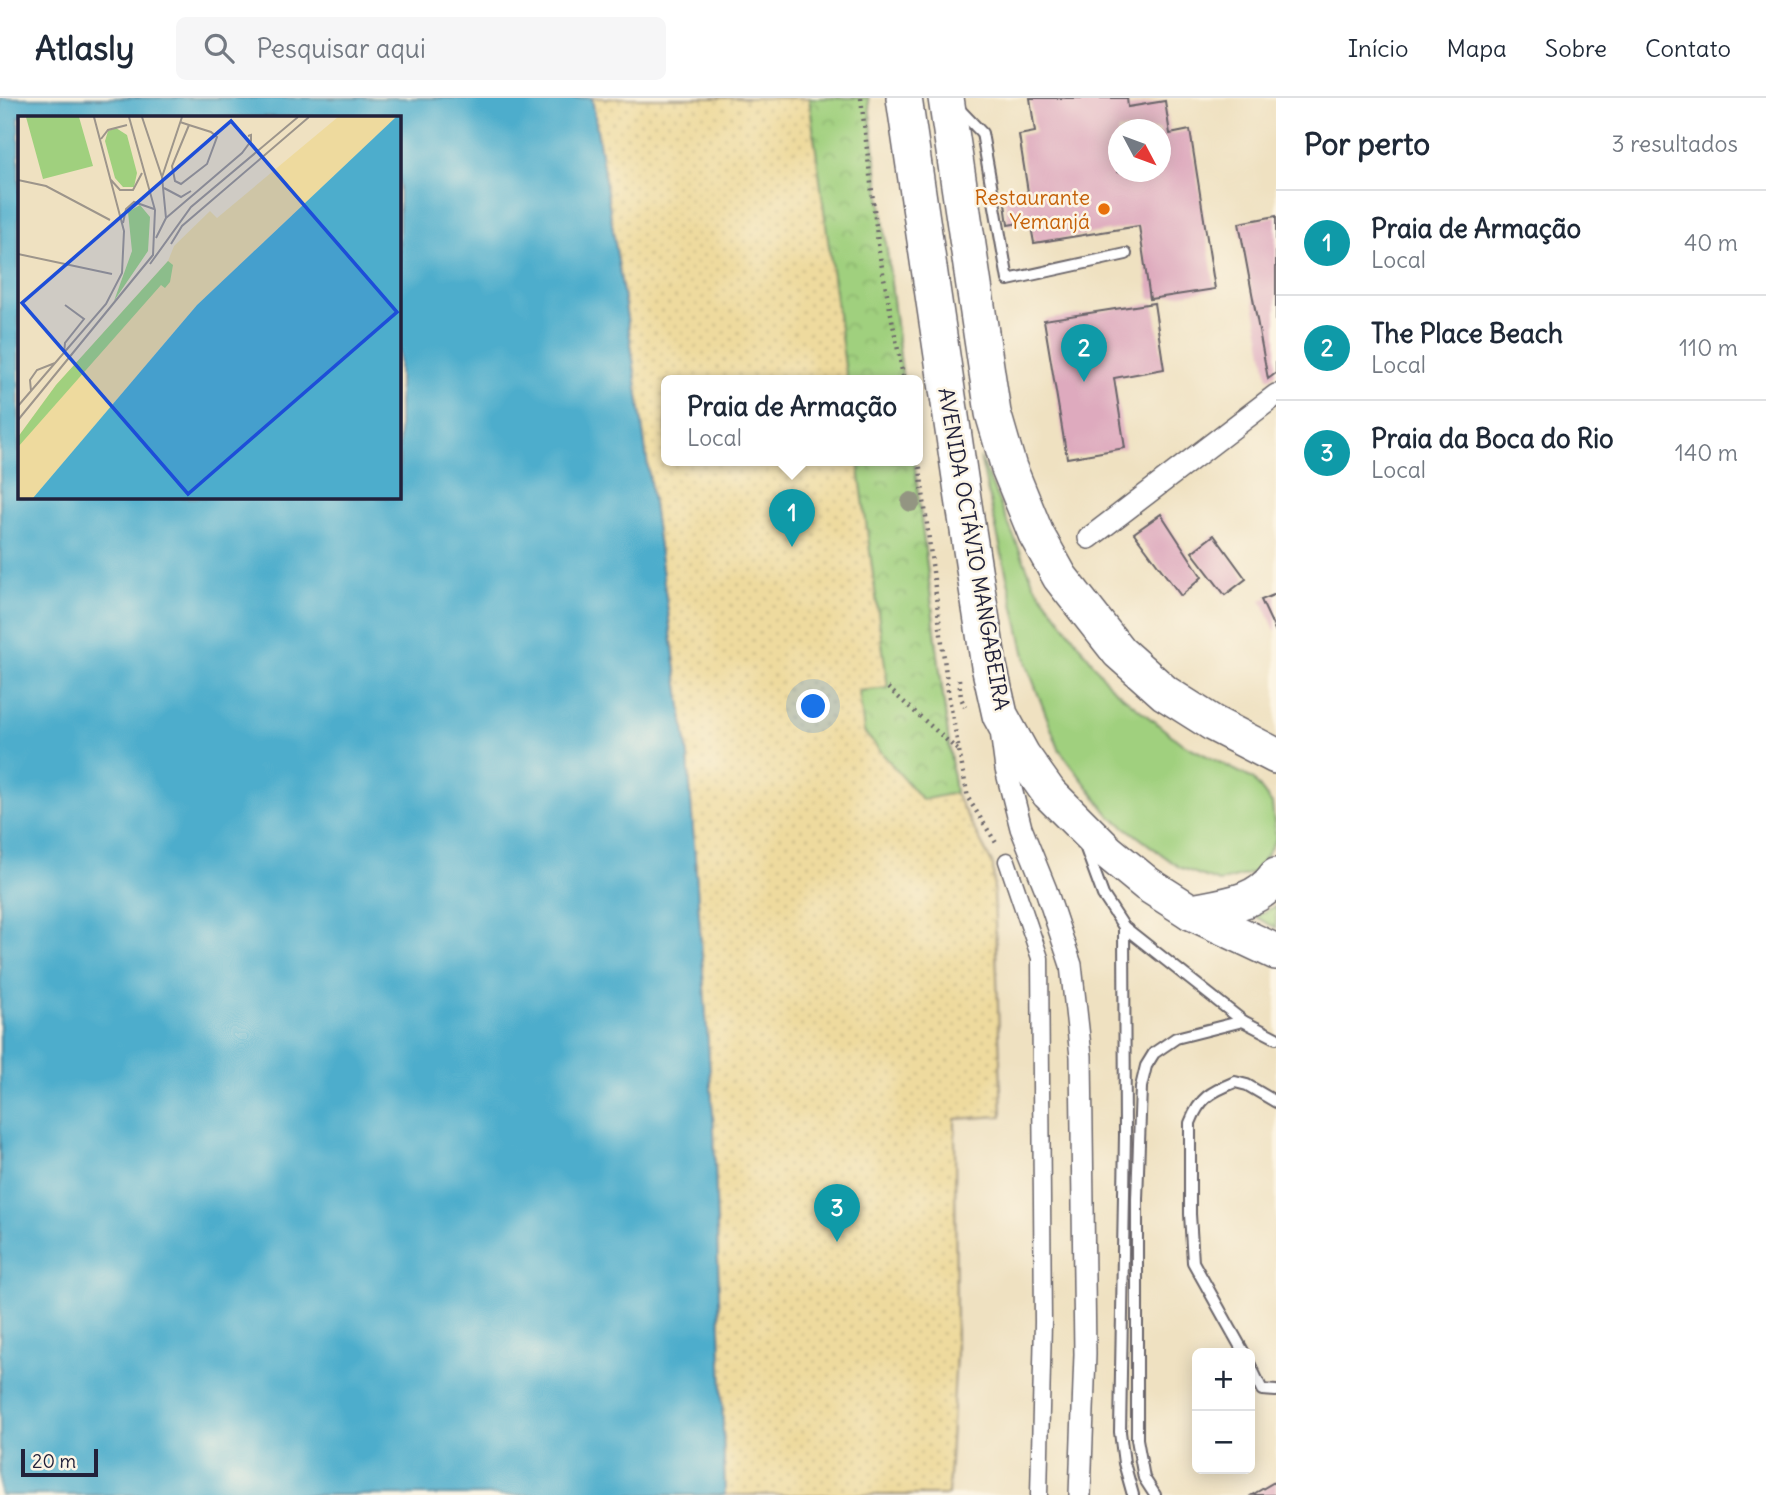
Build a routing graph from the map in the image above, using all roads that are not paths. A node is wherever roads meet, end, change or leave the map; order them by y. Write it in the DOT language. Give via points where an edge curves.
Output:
graph roads {
  1 [pos="904,98"];
  2 [pos="947,98"];
  3 [pos="1126,254"];
  4 [pos="1276,395"];
  5 [pos="1089,538"];
  6 [pos="1000,715"];
  7 [pos="1243,740"];
  8 [pos="1276,756"];
  9 [pos="1276,784"];
  10 [pos="1077,823"];
  11 [pos="1007,861"];
  12 [pos="1276,876"];
  13 [pos="1191,912"];
  14 [pos="1124,927"];
  15 [pos="1276,952"];
  16 [pos="1243,1021"];
  17 [pos="1276,1038"];
  18 [pos="1276,1102"];
  19 [pos="1241,1348"];
  20 [pos="1255,1375"];
  21 [pos="1276,1391"];
  22 [pos="1039,1495"];
  23 [pos="1080,1495"];
  24 [pos="1133,1495"];
  25 [pos="1155,1495"];
  1 -- 6 [label="main road, AVENIDA OCTÁVIO MANGABEIRA"];
  2 -- 3 [label="lane" via="982,133 1009,280"];
  2 -- 7 [label="main road, AVENIDA OCTÁVIO MANGABEIRA" via="993,413 1036,534 1060,577 1119,652 1165,693"];
  4 -- 5 [label="street"];
  6 -- 10 [label="main road, AVENIDA OCTÁVIO MANGABEIRA" via="1049,793"];
  6 -- 23 [label="street" via="1006,769 1021,828 1071,965 1081,1056 1085,1354"];
  7 -- 8 [label="main road, AVENIDA OCTÁVIO MANGABEIRA"];
  7 -- 9 [label="main road"];
  10 -- 13 [label="main road, AVENIDA OCTÁVIO MANGABEIRA" via="1147,884"];
  10 -- 14 [label="lane" via="1098,883"];
  11 -- 22 [label="street" via="1040,958 1043,1322"];
  12 -- 13 [label="main road" via="1246,901"];
  13 -- 15 [label="main road, AVENIDA OCTÁVIO MANGABEIRA"];
  14 -- 16 [label="lane"];
  14 -- 24 [label="lane" via="1120,1432"];
  16 -- 17 [label="lane"];
  16 -- 25 [label="lane" via="1165,1044 1146,1066 1141,1087 1137,1439 1144,1478"];
  18 -- 19 [label="lane" via="1235,1082 1203,1098 1190,1123 1193,1262"];
  20 -- 21 [label="lane" via="1262,1390"];
}
